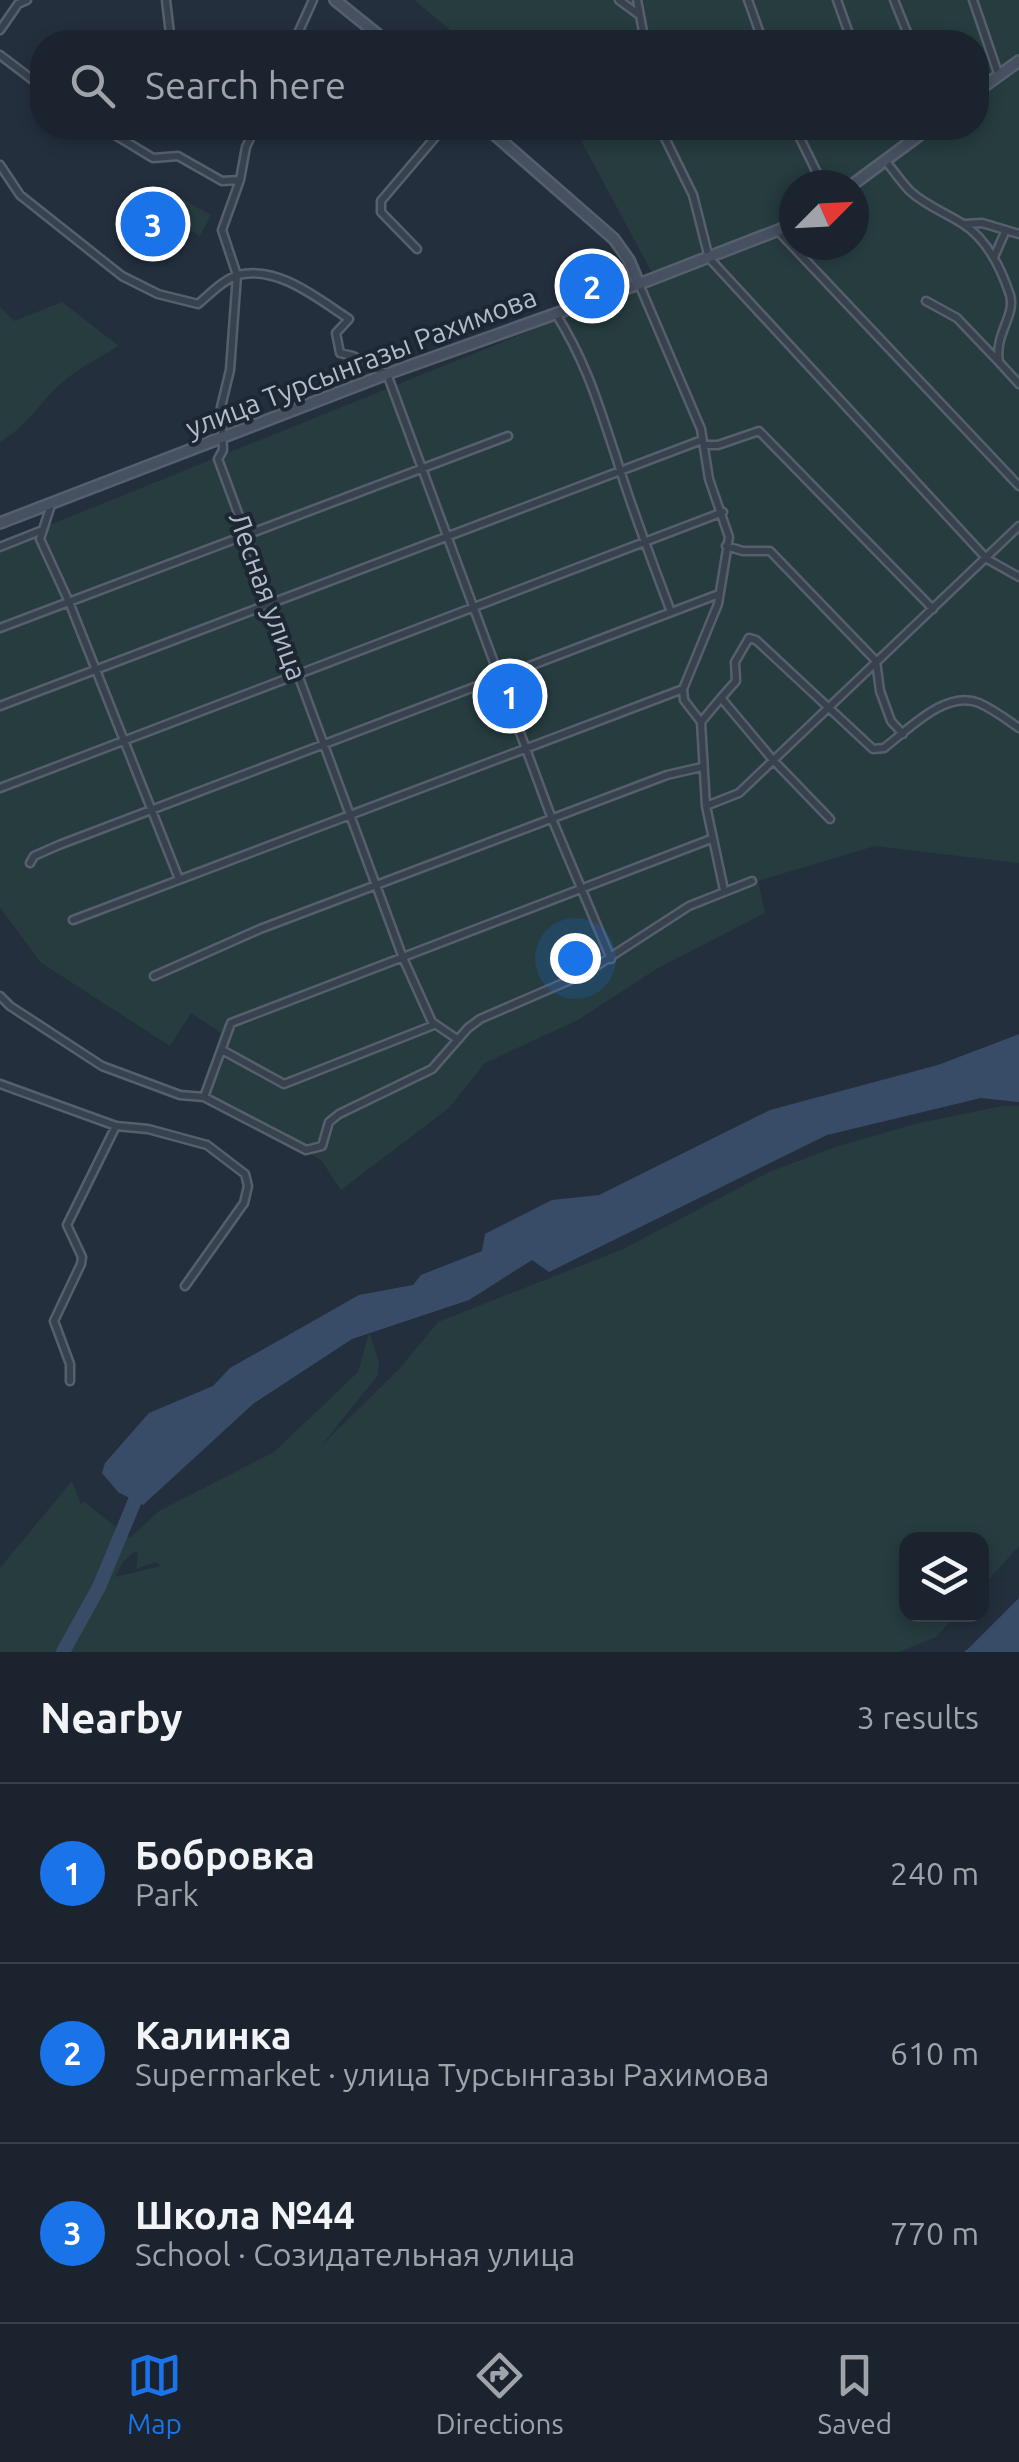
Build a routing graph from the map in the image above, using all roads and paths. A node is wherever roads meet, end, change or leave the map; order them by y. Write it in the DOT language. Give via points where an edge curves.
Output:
graph roads {
  1 [pos="27,0"];
  2 [pos="166,0"];
  3 [pos="314,0"];
  4 [pos="335,0"];
  5 [pos="619,0"];
  6 [pos="637,0"];
  7 [pos="748,0"];
  8 [pos="837,0"];
  9 [pos="894,0"];
  10 [pos="972,0"];
  11 [pos="640,16"];
  12 [pos="0,30"];
  13 [pos="170,30"];
  14 [pos="300,30"];
  15 [pos="372,30"];
  16 [pos="643,30"];
  17 [pos="759,30"];
  18 [pos="848,30"];
  19 [pos="905,30"];
  20 [pos="983,30"];
  21 [pos="989,48"];
  22 [pos="0,55"];
  23 [pos="1019,61"];
  24 [pos="999,76"];
  25 [pos="30,78"];
  26 [pos="989,83"];
  27 [pos="123,140"];
  28 [pos="249,140"];
  29 [pos="433,140"];
  30 [pos="502,140"];
  31 [pos="666,140"];
  32 [pos="802,140"];
  33 [pos="911,140"];
  34 [pos="885,160"];
  35 [pos="0,165"];
  36 [pos="816,170"];
  37 [pos="869,172"];
  38 [pos="240,180"];
  39 [pos="964,224"];
  40 [pos="779,232"];
  41 [pos="1005,232"];
  42 [pos="1019,234"];
  43 [pos="417,249"];
  44 [pos="994,257"];
  45 [pos="708,258"];
  46 [pos="805,260"];
  47 [pos="237,276"];
  48 [pos="639,284"];
  49 [pos="926,301"];
  50 [pos="1015,310"];
  51 [pos="556,313"];
  52 [pos="999,362"];
  53 [pos="387,374"];
  54 [pos="1019,384"];
  55 [pos="223,436"];
  56 [pos="508,436"];
  57 [pos="703,442"];
  58 [pos="422,468"];
  59 [pos="620,471"];
  60 [pos="1019,486"];
  61 [pos="52,504"];
  62 [pos="722,512"];
  63 [pos="0,523"];
  64 [pos="1019,526"];
  65 [pos="40,531"];
  66 [pos="245,533"];
  67 [pos="448,536"];
  68 [pos="645,542"];
  69 [pos="726,546"];
  70 [pos="0,548"];
  71 [pos="987,559"];
  72 [pos="1019,578"];
  73 [pos="720,594"];
  74 [pos="69,602"];
  75 [pos="271,603"];
  76 [pos="474,607"];
  77 [pos="933,609"];
  78 [pos="671,612"];
  79 [pos="0,628"];
  80 [pos="876,661"];
  81 [pos="96,670"];
  82 [pos="296,675"];
  83 [pos="500,677"];
  84 [pos="683,689"];
  85 [pos="722,698"];
  86 [pos="0,706"];
  87 [pos="828,709"];
  88 [pos="701,722"];
  89 [pos="1019,728"];
  90 [pos="903,734"];
  91 [pos="124,742"];
  92 [pos="324,744"];
  93 [pos="526,748"];
  94 [pos="774,760"];
  95 [pos="702,768"];
  96 [pos="0,788"];
  97 [pos="706,806"];
  98 [pos="152,810"];
  99 [pos="350,815"];
  100 [pos="552,818"];
  101 [pos="830,819"];
  102 [pos="711,839"];
  103 [pos="30,863"];
  104 [pos="179,879"];
  105 [pos="752,881"];
  106 [pos="376,885"];
  107 [pos="582,889"];
  108 [pos="724,890"];
  109 [pos="73,920"];
  110 [pos="403,958"];
  111 [pos="611,959"];
  112 [pos="154,976"];
  113 [pos="0,996"];
  114 [pos="434,1025"];
  115 [pos="457,1039"];
  116 [pos="222,1050"];
  117 [pos="0,1084"];
  118 [pos="204,1097"];
  119 [pos="116,1126"];
  120 [pos="185,1286"];
  121 [pos="70,1381"];
  1 -- 12 [label="street"];
  2 -- 13 [label="street"];
  3 -- 14 [label="street"];
  4 -- 15 [label="street"];
  5 -- 11 [label="street"];
  6 -- 11 [label="street"];
  7 -- 17 [label="street"];
  8 -- 18 [label="street"];
  9 -- 19 [label="street"];
  10 -- 20 [label="street"];
  11 -- 16 [label="street"];
  21 -- 24 [label="street"];
  22 -- 25 [label="street"];
  23 -- 24 [label="street"];
  24 -- 26 [label="street"];
  27 -- 38 [label="street" via="153,158 178,156 222,181"];
  28 -- 38 [label="street, Лесная улица"];
  29 -- 43 [label="street" via="381,200 381,212"];
  30 -- 48 [label="street" via="614,240"];
  31 -- 45 [label="street" via="693,195"];
  32 -- 36 [label="street"];
  33 -- 34 [label="street"];
  34 -- 37 [label="street"];
  34 -- 39 [label="street" via="910,191"];
  35 -- 47 [label="street" via="20,195 122,276 158,294 198,304"];
  38 -- 47 [label="street, Лесная улица" via="222,230"];
  39 -- 41 [label="street"];
  39 -- 44 [label="street"];
  40 -- 45 [label="street, улица Турсынгазы Рахимова"];
  41 -- 42 [label="street"];
  41 -- 44 [label="street"];
  44 -- 50 [label="street"];
  45 -- 48 [label="street, улица Турсынгазы Рахимова"];
  45 -- 71 [label="street"];
  46 -- 60 [label="street"];
  47 -- 53 [label="street" via="297,285 349,319 336,333 340,352"];
  47 -- 55 [label="street, Лесная улица"];
  48 -- 51 [label="street, улица Турсынгазы Рахимова"];
  48 -- 57 [label="street"];
  49 -- 52 [label="street" via="958,318"];
  50 -- 52 [label="street" via="998,336"];
  51 -- 53 [label="street, улица Турсынгазы Рахимова"];
  51 -- 59 [label="street" via="595,390"];
  52 -- 54 [label="street"];
  53 -- 55 [label="street, улица Турсынгазы Рахимова"];
  53 -- 58 [label="street"];
  55 -- 61 [label="street, улица Турсынгазы Рахимова"];
  55 -- 66 [label="street, Лесная улица" via="218,459"];
  56 -- 58 [label="street"];
  57 -- 59 [label="street"];
  57 -- 62 [label="street"];
  57 -- 77 [label="street" via="718,445 759,431"];
  58 -- 66 [label="street"];
  58 -- 67 [label="street"];
  59 -- 67 [label="street"];
  59 -- 68 [label="street"];
  61 -- 63 [label="street, улица Турсынгазы Рахимова"];
  61 -- 65 [label="street"];
  62 -- 68 [label="street"];
  62 -- 69 [label="street"];
  64 -- 71 [label="street"];
  65 -- 70 [label="street"];
  65 -- 74 [label="street"];
  66 -- 74 [label="street"];
  66 -- 75 [label="street, Лесная улица"];
  67 -- 75 [label="street"];
  67 -- 76 [label="street"];
  68 -- 76 [label="street"];
  68 -- 78 [label="street"];
  69 -- 73 [label="street"];
  69 -- 80 [label="street" via="770,551"];
  71 -- 72 [label="street"];
  71 -- 77 [label="street"];
  73 -- 78 [label="street"];
  73 -- 84 [label="street"];
  74 -- 79 [label="street"];
  74 -- 81 [label="street"];
  75 -- 81 [label="street"];
  75 -- 82 [label="street, Лесная улица"];
  76 -- 82 [label="street"];
  76 -- 83 [label="street"];
  77 -- 80 [label="street"];
  78 -- 83 [label="street"];
  80 -- 87 [label="street"];
  80 -- 90 [label="street" via="880,692"];
  81 -- 86 [label="street"];
  81 -- 91 [label="street"];
  82 -- 91 [label="street"];
  82 -- 92 [label="street, Лесная улица"];
  83 -- 92 [label="street"];
  83 -- 93 [label="street"];
  84 -- 88 [label="street"];
  84 -- 93 [label="street"];
  85 -- 87 [label="street" via="736,681 734,662 748,638"];
  85 -- 88 [label="street"];
  85 -- 94 [label="street"];
  87 -- 90 [label="street" via="873,748"];
  87 -- 94 [label="street"];
  88 -- 95 [label="street"];
  89 -- 90 [label="street" via="961,698"];
  91 -- 96 [label="street"];
  91 -- 98 [label="street"];
  92 -- 98 [label="street"];
  92 -- 99 [label="street, Лесная улица"];
  93 -- 99 [label="street"];
  93 -- 100 [label="street"];
  94 -- 97 [label="street" via="739,793"];
  94 -- 101 [label="street"];
  95 -- 97 [label="street"];
  95 -- 100 [label="street"];
  97 -- 102 [label="street"];
  98 -- 103 [label="street"];
  98 -- 104 [label="street"];
  99 -- 104 [label="street"];
  99 -- 106 [label="street, Лесная улица"];
  100 -- 106 [label="street"];
  100 -- 107 [label="street"];
  102 -- 107 [label="street"];
  102 -- 108 [label="street"];
  104 -- 109 [label="street"];
  105 -- 108 [label="street"];
  106 -- 110 [label="street, Лесная улица"];
  106 -- 112 [label="street"];
  107 -- 110 [label="street"];
  107 -- 111 [label="street"];
  108 -- 111 [label="street" via="678,912"];
  110 -- 114 [label="street, Лесная улица"];
  110 -- 116 [label="street" via="232,1023"];
  111 -- 115 [label="street" via="480,1019"];
  113 -- 118 [label="street" via="102,1066 180,1096"];
  114 -- 115 [label="street"];
  114 -- 116 [label="street" via="284,1084"];
  115 -- 118 [label="street" via="432,1070 338,1114 322,1146 306,1150"];
  116 -- 118 [label="street"];
  117 -- 119 [label="street"];
  119 -- 120 [label="street" via="207,1145 244,1174 244,1202"];
  119 -- 121 [label="street" via="67,1225 82,1257 54,1321"];
}
